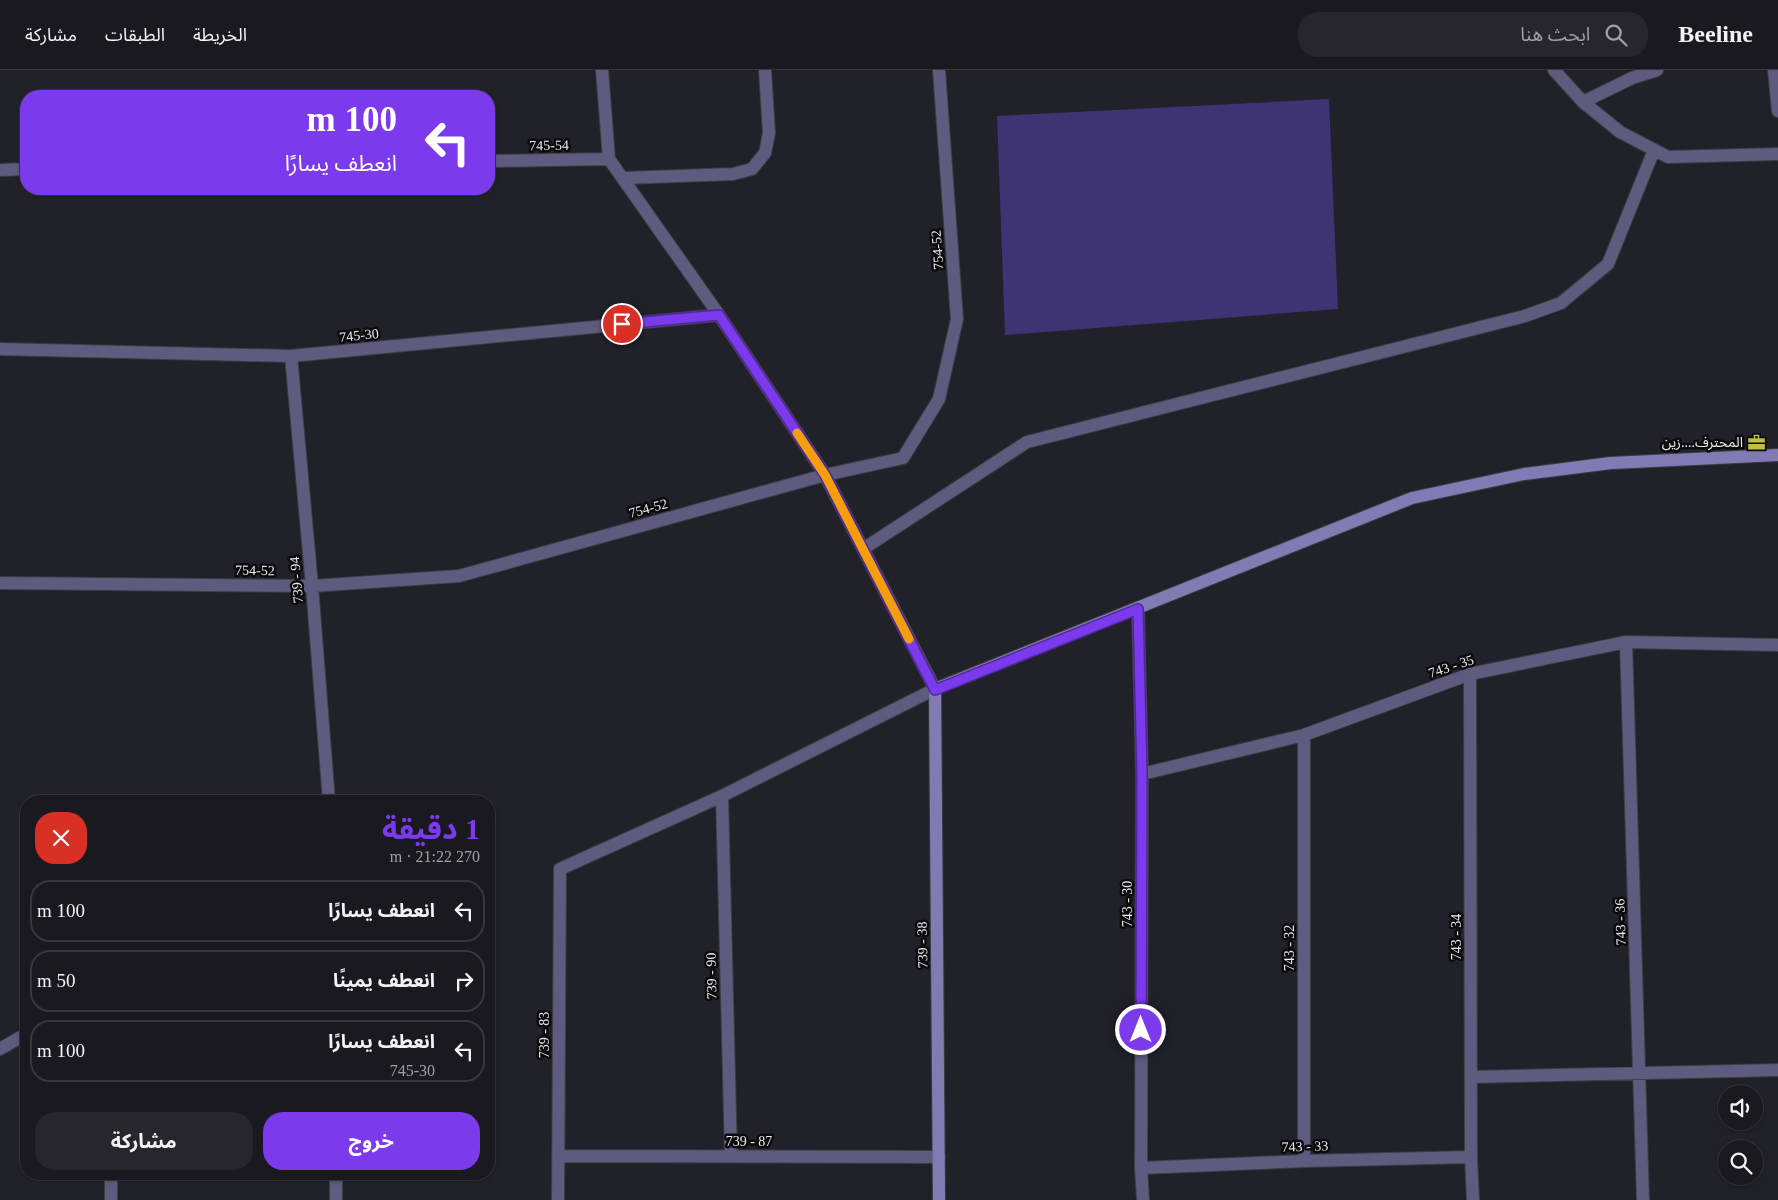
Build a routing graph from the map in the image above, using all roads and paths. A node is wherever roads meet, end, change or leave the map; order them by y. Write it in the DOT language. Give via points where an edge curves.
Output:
graph roads {
  1 [pos="602,70"];
  2 [pos="765,70"];
  3 [pos="938,70"];
  4 [pos="1554,70"];
  5 [pos="1658,70"];
  6 [pos="1774,70"];
  7 [pos="1584,102"];
  8 [pos="1778,111"];
  9 [pos="1654,150"];
  10 [pos="1778,154"];
  11 [pos="609,159"];
  12 [pos="495,161"];
  13 [pos="20,169"];
  14 [pos="0,170"];
  15 [pos="623,178"];
  16 [pos="719,315"];
  17 [pos="0,348"];
  18 [pos="291,356"];
  19 [pos="1778,455"];
  20 [pos="825,475"];
  21 [pos="863,549"];
  22 [pos="0,583"];
  23 [pos="312,586"];
  24 [pos="1138,609"];
  25 [pos="1626,642"];
  26 [pos="1778,645"];
  27 [pos="1470,674"];
  28 [pos="935,690"];
  29 [pos="1304,735"];
  30 [pos="1142,774"];
  31 [pos="329,795"];
  32 [pos="722,796"];
  33 [pos="20,1037"];
  34 [pos="0,1049"];
  35 [pos="1778,1070"];
  36 [pos="1640,1074"];
  37 [pos="1471,1077"];
  38 [pos="558,1156"];
  39 [pos="731,1156"];
  40 [pos="939,1157"];
  41 [pos="1471,1157"];
  42 [pos="1304,1161"];
  43 [pos="1141,1168"];
  44 [pos="111,1180"];
  45 [pos="336,1180"];
  46 [pos="111,1200"];
  47 [pos="336,1200"];
  48 [pos="558,1200"];
  49 [pos="939,1200"];
  50 [pos="1143,1200"];
  51 [pos="1473,1200"];
  52 [pos="1643,1200"];
  1 -- 11 [label="street"];
  2 -- 15 [label="street" via="769,133 765,153 752,169 733,174"];
  3 -- 20 [label="street, 754-52" via="957,319 939,399 903,458"];
  4 -- 7 [label="street"];
  5 -- 7 [label="street" via="1632,78"];
  6 -- 8 [label="street"];
  7 -- 9 [label="street" via="1620,132"];
  9 -- 10 [label="street" via="1668,157"];
  9 -- 21 [label="street" via="1608,264 1561,304 1526,316 1026,442"];
  11 -- 12 [label="street, 745-54"];
  11 -- 15 [label="street"];
  13 -- 14 [label="street"];
  15 -- 16 [label="street"];
  16 -- 18 [label="street, 745-30"];
  16 -- 20 [label="street"];
  17 -- 18 [label="street, 745-30"];
  18 -- 23 [label="street, 739 - 94"];
  19 -- 24 [label="street" via="1611,463 1524,474 1412,498"];
  20 -- 21 [label="street"];
  20 -- 23 [label="street, 754-52" via="459,576"];
  21 -- 28 [label="street"];
  22 -- 23 [label="street, 754-52"];
  23 -- 31 [label="street, 739 - 94"];
  24 -- 28 [label="street"];
  24 -- 30 [label="street, 743 - 30"];
  25 -- 26 [label="street, 743 - 35"];
  25 -- 27 [label="street, 743 - 35"];
  25 -- 36 [label="street, 743 - 36"];
  27 -- 29 [label="street, 743 - 35"];
  27 -- 37 [label="street, 743 - 34"];
  28 -- 32 [label="street"];
  28 -- 40 [label="street, 739 - 38"];
  29 -- 30 [label="street, 743 - 35"];
  29 -- 42 [label="street, 743 - 32"];
  30 -- 43 [label="street, 743 - 30"];
  32 -- 38 [label="street, 739 - 83" via="560,869"];
  32 -- 39 [label="street, 739 - 90"];
  33 -- 34 [label="street"];
  35 -- 36 [label="street"];
  36 -- 37 [label="street"];
  36 -- 52 [label="street, 743 - 36"];
  37 -- 41 [label="street, 743 - 34"];
  38 -- 39 [label="street, 739 - 87"];
  38 -- 48 [label="street, 739 - 83"];
  39 -- 40 [label="street, 739 - 87"];
  40 -- 49 [label="street, 739 - 38"];
  41 -- 42 [label="street, 743 - 33"];
  41 -- 51 [label="street, 743 - 34"];
  42 -- 43 [label="street, 743 - 33"];
  43 -- 50 [label="street, 743 - 30"];
  44 -- 46 [label="street"];
  45 -- 47 [label="street"];
}
